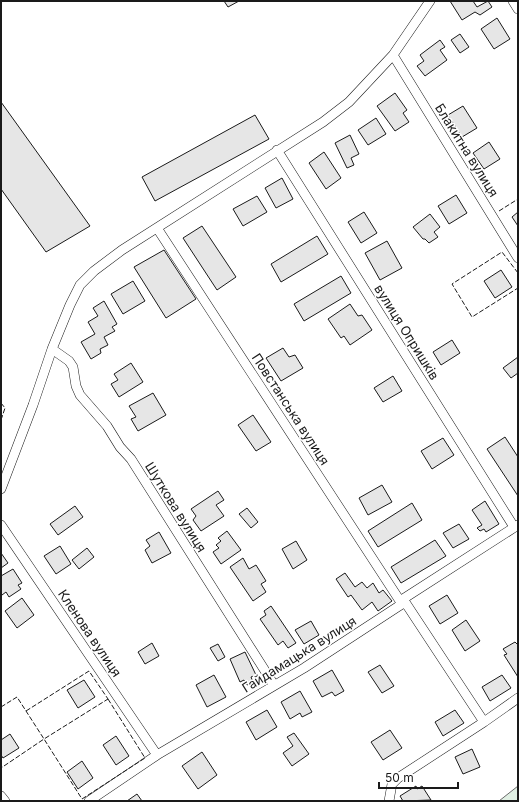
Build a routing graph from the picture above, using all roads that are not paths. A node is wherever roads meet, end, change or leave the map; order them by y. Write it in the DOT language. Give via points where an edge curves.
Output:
graph roads {
  1 [pos="430,1"];
  2 [pos="513,1"];
  3 [pos="518,9"];
  4 [pos="393,55"];
  5 [pos="277,150"];
  6 [pos="157,228"];
  7 [pos="518,258"];
  8 [pos="52,349"];
  9 [pos="1,489"];
  10 [pos="1,525"];
  11 [pos="516,526"];
  12 [pos="402,602"];
  13 [pos="274,685"];
  14 [pos="518,698"];
  15 [pos="484,722"];
  16 [pos="157,755"];
  17 [pos="1,796"];
  18 [pos="5,801"];
  19 [pos="89,801"];
  20 [pos="389,801"];
  1 -- 4 [label="street"];
  2 -- 3 [label="street"];
  4 -- 5 [label="street" via="349,102 323,122"];
  4 -- 7 [label="street, Блакитна вулиця"];
  5 -- 6 [label="street"];
  5 -- 11 [label="street, вулиця Опришків"];
  6 -- 8 [label="street" via="122,250 80,285"];
  6 -- 12 [label="street, Повстанська вулиця"];
  8 -- 9 [label="street"];
  8 -- 13 [label="street, Шуткова вулиця" via="69,361 80,395 131,459"];
  10 -- 16 [label="street, Кленова вулиця"];
  11 -- 12 [label="street, Гайдамацька вулиця"];
  12 -- 13 [label="street, Гайдамацька вулиця"];
  12 -- 15 [label="street, Повстанська вулиця"];
  13 -- 16 [label="street, Гайдамацька вулиця"];
  14 -- 15 [label="street"];
  15 -- 20 [label="street" via="398,778 392,784"];
  16 -- 19 [label="street, Гайдамацька вулиця"];
  17 -- 18 [label="street"];
}
